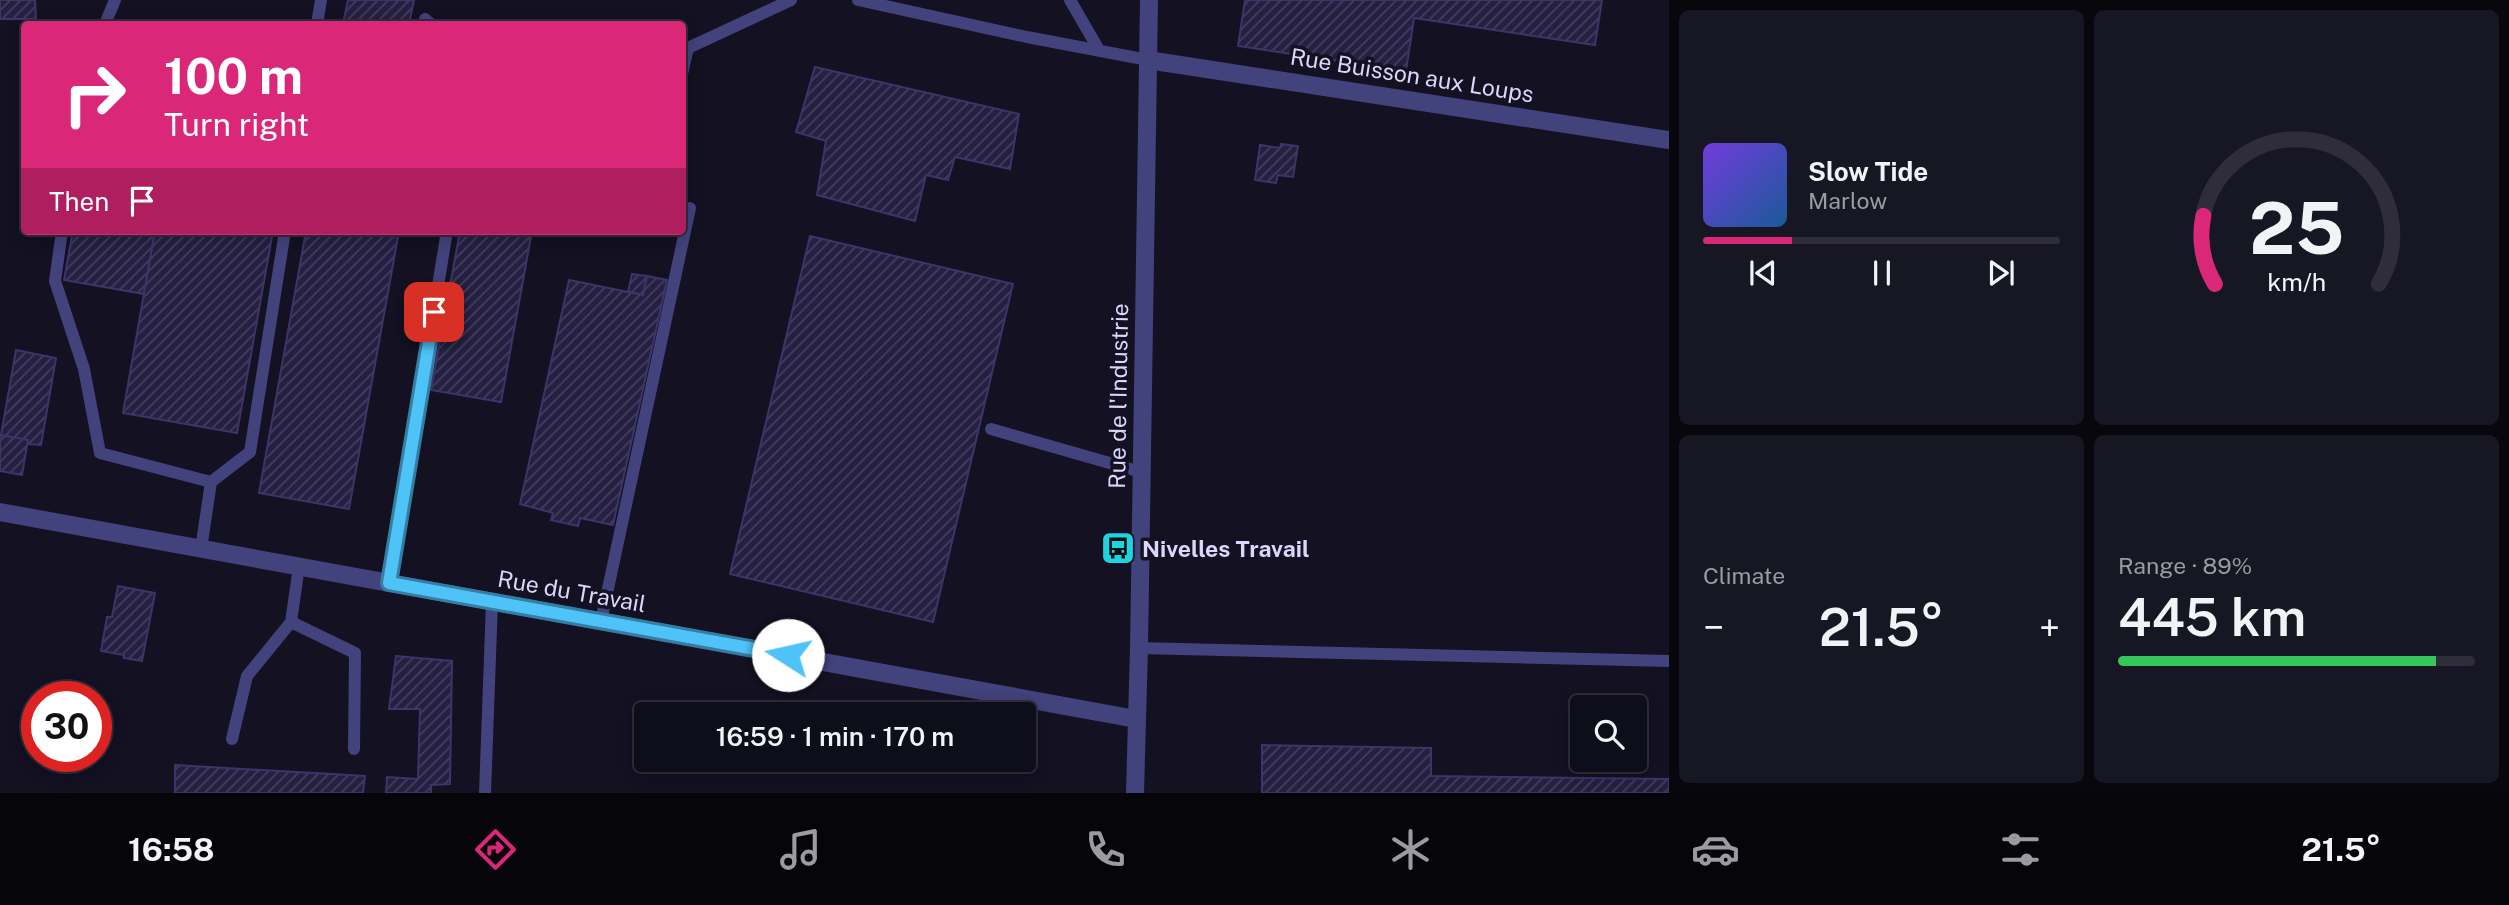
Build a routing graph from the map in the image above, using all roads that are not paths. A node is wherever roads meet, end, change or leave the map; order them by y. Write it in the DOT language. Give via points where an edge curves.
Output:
graph roads {
  1 [pos="115,0"];
  2 [pos="321,0"];
  3 [pos="791,0"];
  4 [pos="858,0"];
  5 [pos="1070,0"];
  6 [pos="1149,0"];
  7 [pos="105,21"];
  8 [pos="318,21"];
  9 [pos="1099,50"];
  10 [pos="686,57"];
  11 [pos="1148,60"];
  12 [pos="1669,140"];
  13 [pos="690,208"];
  14 [pos="686,226"];
  15 [pos="61,235"];
  16 [pos="284,235"];
  17 [pos="446,235"];
  18 [pos="684,235"];
  19 [pos="990,429"];
  20 [pos="1141,472"];
  21 [pos="211,482"];
  22 [pos="0,512"];
  23 [pos="201,548"];
  24 [pos="299,566"];
  25 [pos="389,583"];
  26 [pos="492,602"];
  27 [pos="600,621"];
  28 [pos="291,622"];
  29 [pos="1139,648"];
  30 [pos="1669,660"];
  31 [pos="1136,719"];
  32 [pos="232,739"];
  33 [pos="354,749"];
  34 [pos="485,793"];
  35 [pos="1135,793"];
  1 -- 7 [label="lane"];
  2 -- 8 [label="lane"];
  3 -- 10 [label="lane" via="688,48"];
  4 -- 9 [label="lane"];
  5 -- 9 [label="lane"];
  6 -- 11 [label="street, Rue de l'Industrie"];
  9 -- 11 [label="lane"];
  11 -- 12 [label="street, Rue Buisson aux Loups"];
  11 -- 20 [label="street, Rue de l'Industrie"];
  13 -- 14 [label="lane"];
  15 -- 21 [label="lane" via="55,281 84,369 100,453"];
  16 -- 21 [label="lane" via="250,452"];
  17 -- 25 [label="lane"];
  18 -- 27 [label="lane"];
  19 -- 20 [label="lane"];
  20 -- 29 [label="street, Rue de l'Industrie"];
  21 -- 23 [label="lane"];
  22 -- 23 [label="street, Rue du Travail"];
  23 -- 24 [label="street, Rue du Travail"];
  24 -- 25 [label="street, Rue du Travail"];
  24 -- 28 [label="lane"];
  25 -- 26 [label="street, Rue du Travail"];
  26 -- 27 [label="street, Rue du Travail"];
  26 -- 34 [label="lane"];
  27 -- 31 [label="street, Rue du Travail"];
  28 -- 32 [label="lane" via="247,676"];
  28 -- 33 [label="lane" via="355,653"];
  29 -- 30 [label="lane"];
  29 -- 31 [label="street, Rue de l'Industrie"];
  31 -- 35 [label="street, Rue de l'Industrie"];
}
